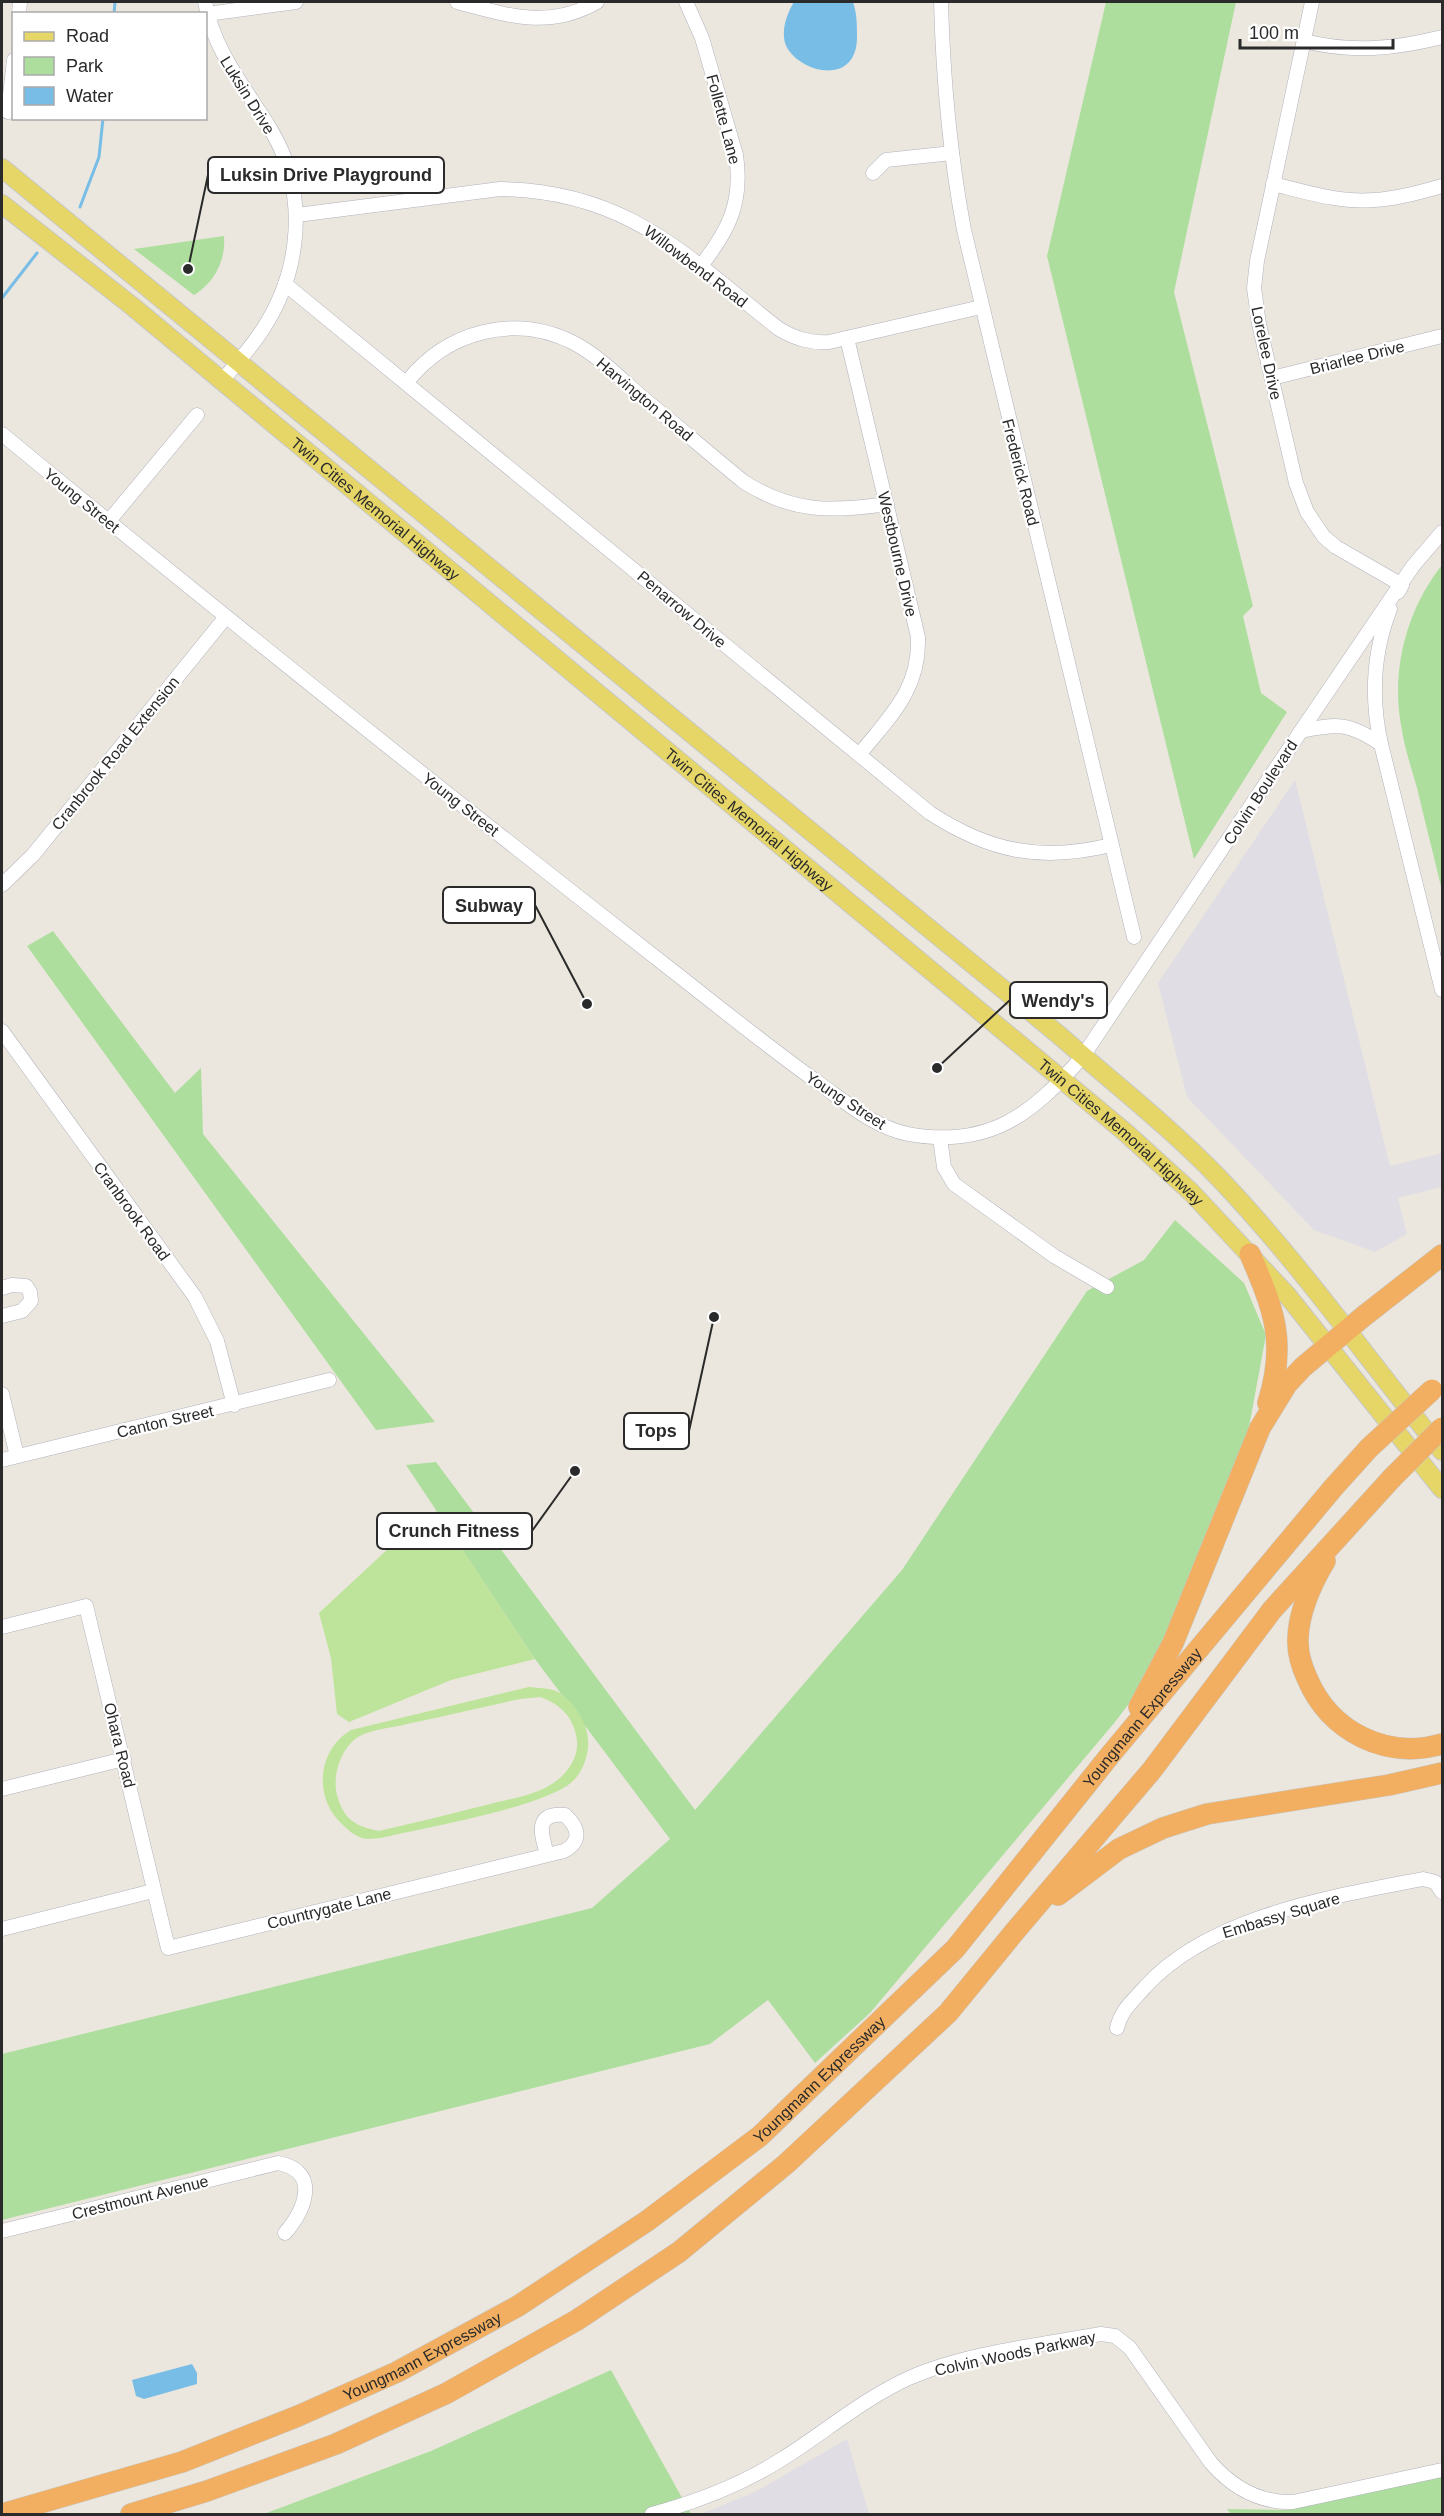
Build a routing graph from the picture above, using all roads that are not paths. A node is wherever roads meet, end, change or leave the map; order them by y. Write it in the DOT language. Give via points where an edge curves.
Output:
graph roads {
  1 [pos="296,2"];
  2 [pos="457,2"];
  3 [pos="597,2"];
  4 [pos="686,2"];
  5 [pos="941,2"];
  6 [pos="1312,2"];
  7 [pos="206,8"];
  8 [pos="1443,38"];
  9 [pos="1304,41"];
  10 [pos="12,77"];
  11 [pos="8,112"];
  12 [pos="952,153"];
  13 [pos="2,155"];
  14 [pos="2,168"];
  15 [pos="873,173"];
  16 [pos="1274,184"];
  17 [pos="1443,186"];
  18 [pos="33,193"];
  19 [pos="2,204"];
  20 [pos="297,215"];
  21 [pos="700,267"];
  22 [pos="285,284"];
  23 [pos="981,307"];
  24 [pos="1443,336"];
  25 [pos="847,338"];
  26 [pos="238,361"];
  27 [pos="1272,378"];
  28 [pos="221,382"];
  29 [pos="407,382"];
  30 [pos="197,415"];
  31 [pos="2,434"];
  32 [pos="886,504"];
  33 [pos="108,522"];
  34 [pos="1443,532"];
  35 [pos="1402,585"];
  36 [pos="225,618"];
  37 [pos="1301,731"];
  38 [pos="1381,744"];
  39 [pos="859,754"];
  40 [pos="1111,845"];
  41 [pos="2,885"];
  42 [pos="1134,937"];
  43 [pos="1443,990"];
  44 [pos="2,1031"];
  45 [pos="6,1047"];
  46 [pos="1083,1056"];
  47 [pos="1062,1080"];
  48 [pos="940,1138"];
  49 [pos="1250,1254"];
  50 [pos="1443,1255"];
  51 [pos="1107,1287"];
  52 [pos="2,1288"];
  53 [pos="2,1316"];
  54 [pos="1347,1329"];
  55 [pos="1329,1347"];
  56 [pos="329,1380"];
  57 [pos="1437,1386"];
  58 [pos="2,1394"];
  59 [pos="234,1405"];
  60 [pos="1260,1428"];
  61 [pos="1443,1428"];
  62 [pos="1443,1451"];
  63 [pos="17,1456"];
  64 [pos="2,1460"];
  65 [pos="1443,1489"];
  66 [pos="1347,1525"];
  67 [pos="2,1627"];
  68 [pos="1443,1744"];
  69 [pos="1111,1754"];
  70 [pos="124,1760"];
  71 [pos="1443,1773"];
  72 [pos="2,1789"];
  73 [pos="547,1854"];
  74 [pos="153,1891"];
  75 [pos="1443,1892"];
  76 [pos="2,1929"];
  77 [pos="1016,1930"];
  78 [pos="1117,2028"];
  79 [pos="2,2231"];
  80 [pos="285,2233"];
  81 [pos="1443,2470"];
  82 [pos="2,2514"];
  83 [pos="131,2514"];
  84 [pos="652,2514"];
  1 -- 7 [label="street"];
  2 -- 3 [label="street" via="501,15 537,19 573,12"];
  4 -- 21 [label="street, Follette Lane" via="702,38 738,170 733,215"];
  5 -- 12 [label="street, Frederick Road"];
  6 -- 9 [label="street, Lorelee Drive"];
  7 -- 20 [label="street, Luksin Drive" via="224,59 278,144 291,180"];
  8 -- 9 [label="street" via="1362,50"];
  9 -- 16 [label="street, Lorelee Drive"];
  10 -- 11 [label="street"];
  12 -- 15 [label="street" via="886,160"];
  12 -- 23 [label="street, Frederick Road"];
  13 -- 18 [label="main road"];
  14 -- 18 [label="main road, Twin Cities Memorial Highway"];
  16 -- 17 [label="street" via="1354,201 1399,197"];
  16 -- 27 [label="street, Lorelee Drive" via="1254,288"];
  18 -- 26 [label="main road, Twin Cities Memorial Highway"];
  19 -- 28 [label="main road, Twin Cities Memorial Highway"];
  20 -- 21 [label="street, Willowbend Road" via="472,191 528,189 574,197 627,216"];
  20 -- 22 [label="street, Luksin Drive"];
  21 -- 25 [label="street, Willowbend Road" via="791,336 816,343"];
  22 -- 26 [label="street, Luksin Drive" via="264,328"];
  22 -- 29 [label="street, Penarrow Drive"];
  23 -- 25 [label="street, Willowbend Road"];
  23 -- 40 [label="street, Frederick Road"];
  24 -- 27 [label="street, Briarlee Drive"];
  25 -- 32 [label="street, Westbourne Drive"];
  26 -- 28 [label="street, Luksin Drive"];
  26 -- 46 [label="main road, Twin Cities Memorial Highway"];
  27 -- 35 [label="street, Lorelee Drive" via="1300,498 1315,525 1336,547"];
  28 -- 47 [label="main road, Twin Cities Memorial Highway"];
  29 -- 32 [label="street, Harvington Road" via="442,348 475,333 510,328 542,331 590,353 744,482 771,498 798,507 826,510"];
  29 -- 39 [label="street, Penarrow Drive"];
  30 -- 33 [label="street"];
  31 -- 33 [label="street, Young Street"];
  32 -- 39 [label="street, Westbourne Drive" via="918,637 917,665 906,694"];
  33 -- 36 [label="street, Young Street"];
  34 -- 35 [label="street, Colvin Boulevard"];
  35 -- 37 [label="street, Colvin Boulevard"];
  35 -- 38 [label="street" via="1386,620 1376,664 1375,710"];
  36 -- 41 [label="street, Cranbrook Road Extension" via="33,855"];
  36 -- 48 [label="street, Young Street" via="784,1058 870,1119 906,1133"];
  37 -- 38 [label="street" via="1342,725 1360,730"];
  37 -- 46 [label="street, Colvin Boulevard"];
  38 -- 43 [label="street"];
  39 -- 40 [label="street, Penarrow Drive" via="930,813 995,846 1056,854"];
  40 -- 42 [label="street, Frederick Road"];
  44 -- 45 [label="street, Cranbrook Road"];
  45 -- 59 [label="street, Cranbrook Road" via="195,1297 217,1341"];
  46 -- 47 [label="street, Young Street"];
  46 -- 54 [label="main road, Twin Cities Memorial Highway" via="1217,1176"];
  47 -- 48 [label="street, Young Street" via="1022,1115 976,1135"];
  47 -- 49 [label="main road, Twin Cities Memorial Highway" via="1191,1192"];
  48 -- 51 [label="street" via="944,1167 954,1184 1054,1256"];
  49 -- 55 [label="main road, Twin Cities Memorial Highway"];
  49 -- 60 [label="highway" via="1275,1319 1278,1348 1276,1372"];
  50 -- 54 [label="highway"];
  52 -- 53 [label="street" via="26,1286 31,1301 22,1311"];
  54 -- 55 [label="highway"];
  54 -- 62 [label="main road, Twin Cities Memorial Highway"];
  55 -- 60 [label="highway" via="1287,1384"];
  55 -- 65 [label="main road, Twin Cities Memorial Highway"];
  56 -- 59 [label="street, Canton Street"];
  57 -- 69 [label="highway, Youngmann Expressway, bridge" via="1369,1448 1333,1488"];
  58 -- 63 [label="street"];
  59 -- 63 [label="street, Canton Street"];
  60 -- 69 [label="highway" via="1173,1643"];
  61 -- 66 [label="highway, bridge"];
  63 -- 64 [label="street, Canton Street"];
  66 -- 68 [label="highway" via="1322,1566 1299,1626 1300,1658 1311,1686 1328,1713 1358,1736 1395,1749"];
  66 -- 77 [label="highway" via="1272,1610 1152,1770"];
  67 -- 70 [label="street, Ohara Road" via="86,1606"];
  69 -- 82 [label="highway, Youngmann Expressway" via="955,1949 760,2136 647,2221 518,2306 397,2372 182,2462"];
  70 -- 72 [label="street"];
  70 -- 74 [label="street, Ohara Road"];
  71 -- 77 [label="highway" via="1207,1814 1163,1828 1119,1849"];
  73 -- 74 [label="street, Countrygate Lane" via="168,1948"];
  74 -- 76 [label="street"];
  75 -- 78 [label="street, Embassy Square" via="1435,1882 1423,1879 1302,1907 1214,1935 1157,1974 1120,2015"];
  77 -- 83 [label="highway" via="948,2013 786,2164 679,2252 576,2320 447,2393 336,2444"];
  79 -- 80 [label="street, Crestmount Avenue" via="278,2163 298,2172 306,2189 300,2211"];
  81 -- 84 [label="street, Colvin Woods Parkway" via="1293,2502 1278,2503 1249,2495 1211,2463 1130,2349 1115,2336 1101,2334 972,2359 908,2378 853,2409 780,2461 718,2492"];
}
